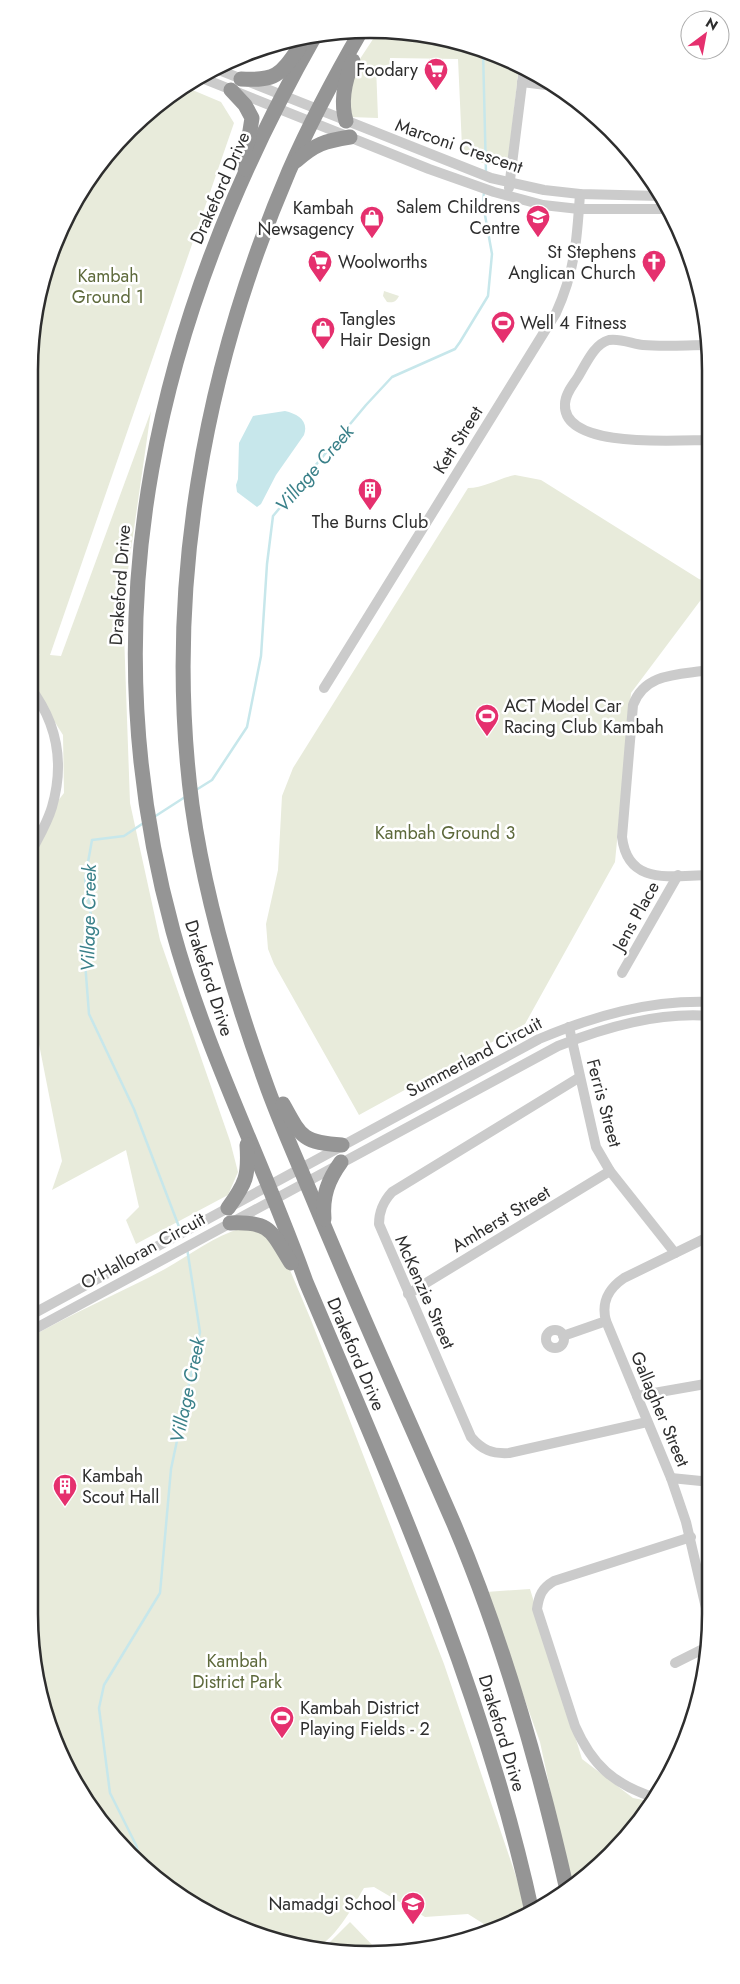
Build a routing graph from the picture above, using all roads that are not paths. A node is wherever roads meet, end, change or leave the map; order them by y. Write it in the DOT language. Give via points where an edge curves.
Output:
graph roads {
  1 [pos="356,38"];
  2 [pos="358,38"];
  3 [pos="311,43"];
  4 [pos="303,45"];
  5 [pos="224,72"];
  6 [pos="523,75"];
  7 [pos="242,78"];
  8 [pos="207,80"];
  9 [pos="522,82"];
  10 [pos="539,84"];
  11 [pos="231,90"];
  12 [pos="281,102"];
  13 [pos="316,116"];
  14 [pos="346,121"];
  15 [pos="350,137"];
  16 [pos="292,165"];
  17 [pos="245,173"];
  18 [pos="510,183"];
  19 [pos="580,194"];
  20 [pos="508,196"];
  21 [pos="653,196"];
  22 [pos="579,208"];
  23 [pos="661,209"];
  24 [pos="702,345"];
  25 [pos="702,440"];
  26 [pos="702,671"];
  27 [pos="324,688"];
  28 [pos="38,698"];
  29 [pos="38,837"];
  30 [pos="678,875"];
  31 [pos="702,875"];
  32 [pos="622,973"];
  33 [pos="702,1002"];
  34 [pos="702,1016"];
  35 [pos="569,1026"];
  36 [pos="572,1041"];
  37 [pos="580,1077"];
  38 [pos="266,1084"];
  39 [pos="246,1134"];
  40 [pos="342,1145"];
  41 [pos="341,1162"];
  42 [pos="610,1171"];
  43 [pos="303,1175"];
  44 [pos="271,1192"];
  45 [pos="229,1215"];
  46 [pos="324,1226"];
  47 [pos="702,1240"];
  48 [pos="675,1253"];
  49 [pos="306,1282"];
  50 [pos="408,1294"];
  51 [pos="38,1311"];
  52 [pos="606,1321"];
  53 [pos="38,1323"];
  54 [pos="563,1336"];
  55 [pos="702,1385"];
  56 [pos="637,1396"];
  57 [pos="648,1422"];
  58 [pos="671,1478"];
  59 [pos="702,1481"];
  60 [pos="691,1537"];
  61 [pos="702,1575"];
  62 [pos="701,1650"];
  63 [pos="675,1663"];
  64 [pos="648,1795"];
  65 [pos="565,1883"];
  66 [pos="530,1905"];
  1 -- 13 [label="highway, Drakeford Drive"];
  2 -- 14 [label="highway" via="346,78"];
  3 -- 12 [label="highway, Drakeford Drive"];
  4 -- 7 [label="highway" via="282,71 274,76"];
  5 -- 7 [label="street"];
  6 -- 9 [label="street"];
  7 -- 12 [label="street"];
  8 -- 11 [label="street"];
  9 -- 10 [label="street"];
  9 -- 18 [label="street"];
  11 -- 12 [label="street"];
  11 -- 17 [label="highway" via="252,118 245,150"];
  12 -- 13 [label="street"];
  12 -- 13 [label="street, Marconi Crescent"];
  12 -- 17 [label="highway, Drakeford Drive"];
  13 -- 14 [label="street, Marconi Crescent"];
  13 -- 15 [label="street, Marconi Crescent"];
  13 -- 16 [label="highway, Drakeford Drive"];
  14 -- 18 [label="street, Marconi Crescent"];
  15 -- 16 [label="highway" via="327,140"];
  15 -- 20 [label="street, Marconi Crescent"];
  16 -- 38 [label="highway, Drakeford Drive" via="258,252 223,367 197,486 187,571 182,664 188,766 203,870 243,1017"];
  17 -- 39 [label="highway, Drakeford Drive" via="209,259 162,416 141,536 134,664 137,726 153,847 188,978"];
  18 -- 19 [label="street, Marconi Crescent"];
  18 -- 20 [label="street"];
  19 -- 21 [label="street, Marconi Crescent"];
  19 -- 22 [label="street, Kett Street"];
  20 -- 22 [label="street, Marconi Crescent" via="543,205"];
  22 -- 23 [label="street, Marconi Crescent"];
  22 -- 27 [label="street, Kett Street" via="572,272 556,313"];
  24 -- 25 [label="street" via="644,345 607,340 594,350 568,393 564,406 572,423 608,438"];
  26 -- 30 [label="street" via="654,680 639,692 633,705 622,837 624,849 631,863 643,873"];
  28 -- 29 [label="street" via="50,720 57,748 58,774 52,808"];
  30 -- 31 [label="street"];
  30 -- 32 [label="street, Jens Place"];
  33 -- 35 [label="street, Summerland Circuit" via="662,1003"];
  34 -- 36 [label="street, Summerland Circuit" via="638,1021"];
  35 -- 36 [label="street, Ferris Street"];
  35 -- 40 [label="street, Summerland Circuit"];
  36 -- 37 [label="street, Ferris Street"];
  36 -- 41 [label="street, Summerland Circuit" via="530,1060"];
  37 -- 42 [label="street, Ferris Street" via="593,1138"];
  37 -- 50 [label="street, McKenzie Street" via="385,1199 379,1224"];
  38 -- 40 [label="highway" via="301,1134 315,1143"];
  38 -- 43 [label="highway, Drakeford Drive"];
  39 -- 44 [label="highway, Drakeford Drive"];
  39 -- 45 [label="highway" via="246,1178"];
  40 -- 43 [label="street, Summerland Circuit"];
  41 -- 43 [label="street, Summerland Circuit"];
  41 -- 46 [label="highway" via="326,1187"];
  42 -- 48 [label="street, Ferris Street"];
  42 -- 50 [label="street, Amherst Street"];
  43 -- 44 [label="street, Summerland Circuit"];
  43 -- 44 [label="street, Summerland Circuit"];
  43 -- 46 [label="highway, Drakeford Drive"];
  44 -- 45 [label="street, O'Halloran Circuit"];
  44 -- 45 [label="street, O'Halloran Circuit"];
  44 -- 49 [label="highway, Drakeford Drive"];
  45 -- 49 [label="highway" via="255,1223 270,1232"];
  45 -- 51 [label="street, O'Halloran Circuit" via="194,1226"];
  45 -- 53 [label="street, O'Halloran Circuit" via="201,1239"];
  46 -- 65 [label="highway, Drakeford Drive" via="454,1526 488,1615 530,1741"];
  47 -- 48 [label="street, Gallagher Street"];
  48 -- 52 [label="street, Gallagher Street" via="616,1284 605,1302"];
  49 -- 66 [label="highway, Drakeford Drive" via="456,1650 488,1743"];
  50 -- 57 [label="street, McKenzie Street" via="471,1437 487,1451 509,1453"];
  52 -- 54 [label="street"];
  52 -- 56 [label="street, Gallagher Street"];
  55 -- 56 [label="street"];
  56 -- 57 [label="street, Gallagher Street"];
  57 -- 58 [label="street, Gallagher Street"];
  58 -- 59 [label="street"];
  58 -- 60 [label="street, Gallagher Street"];
  60 -- 61 [label="street, Gallagher Street"];
  60 -- 64 [label="street" via="554,1581 545,1586 538,1598 537,1609 583,1744 606,1773 629,1789"];
  62 -- 63 [label="street"];
}
